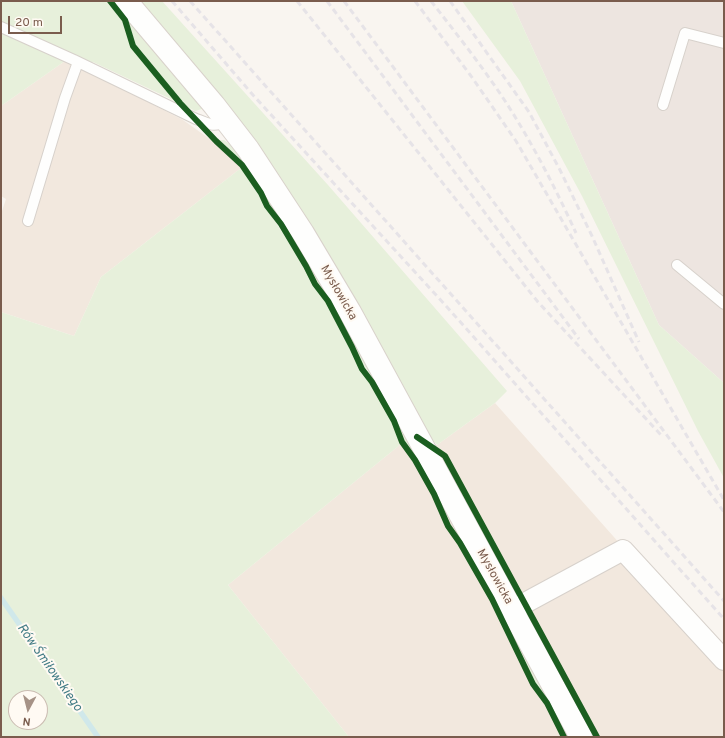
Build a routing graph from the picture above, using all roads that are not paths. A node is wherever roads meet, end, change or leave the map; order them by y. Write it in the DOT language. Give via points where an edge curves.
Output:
graph roads {
  1 [pos="126,1"];
  2 [pos="1,27"];
  3 [pos="724,43"];
  4 [pos="78,62"];
  5 [pos="663,105"];
  6 [pos="227,122"];
  7 [pos="28,221"];
  8 [pos="678,265"];
  9 [pos="724,304"];
  10 [pos="512,610"];
  11 [pos="724,660"];
  12 [pos="581,737"];
  1 -- 6 [label="street, Mysłowicka"];
  2 -- 4 [label="lane"];
  3 -- 5 [label="lane" via="685,33"];
  4 -- 6 [label="lane" via="196,120 213,126"];
  4 -- 7 [label="lane"];
  6 -- 10 [label="street, Mysłowicka" via="282,199 324,269"];
  8 -- 9 [label="lane"];
  10 -- 11 [label="street, Mysłowicka" via="623,550"];
  10 -- 12 [label="street, Mysłowicka"];
}
